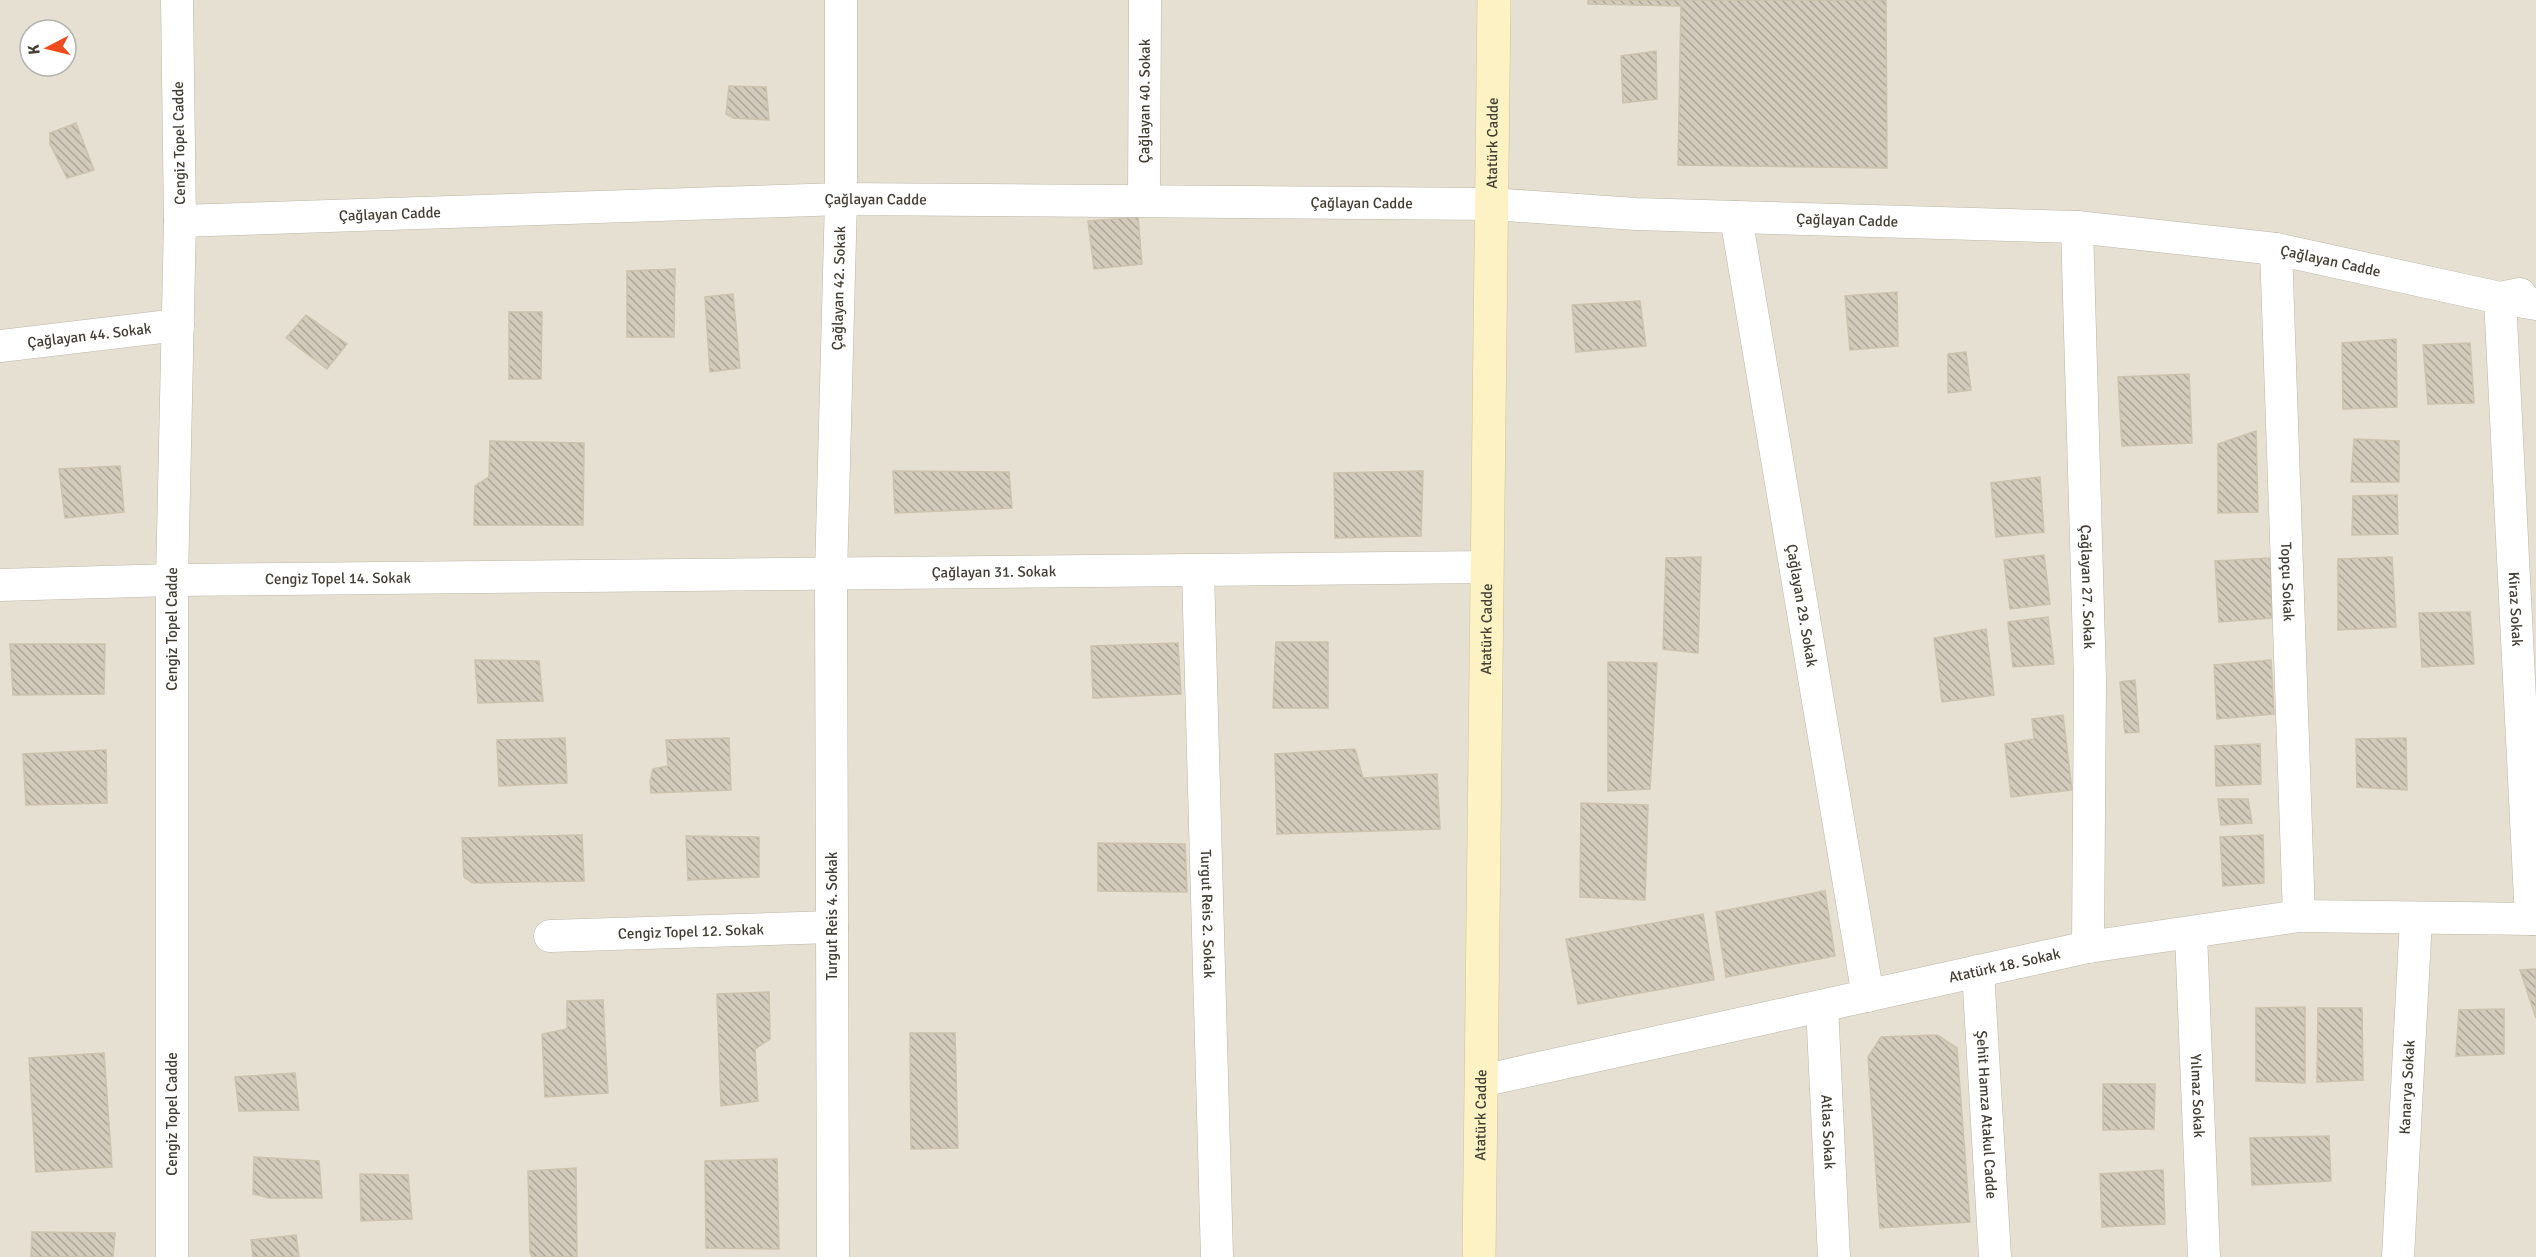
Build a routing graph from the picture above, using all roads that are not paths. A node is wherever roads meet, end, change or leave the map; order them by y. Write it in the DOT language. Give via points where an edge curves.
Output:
graph roads {
  1 [pos="177,0"];
  2 [pos="841,0"];
  3 [pos="1145,0"];
  4 [pos="1494,0"];
  5 [pos="841,199"];
  6 [pos="1144,201"];
  7 [pos="1491,204"];
  8 [pos="1736,217"];
  9 [pos="180,221"];
  10 [pos="2077,227"];
  11 [pos="2276,249"];
  12 [pos="2536,291"];
  13 [pos="2500,298"];
  14 [pos="2536,304"];
  15 [pos="178,325"];
  16 [pos="0,346"];
  17 [pos="1487,567"];
  18 [pos="1198,572"];
  19 [pos="831,575"];
  20 [pos="502,577"];
  21 [pos="172,580"];
  22 [pos="0,585"];
  23 [pos="2299,916"];
  24 [pos="2416,919"];
  25 [pos="2533,919"];
  26 [pos="832,927"];
  27 [pos="2191,934"];
  28 [pos="550,936"];
  29 [pos="2088,947"];
  30 [pos="1978,971"];
  31 [pos="1868,996"];
  32 [pos="1822,1006"];
  33 [pos="1481,1081"];
  34 [pos="172,1257"];
  35 [pos="833,1257"];
  36 [pos="1217,1257"];
  37 [pos="1479,1257"];
  38 [pos="1834,1257"];
  39 [pos="1995,1257"];
  40 [pos="2204,1257"];
  41 [pos="2398,1257"];
  1 -- 9 [label="street, Cengiz Topel Cadde"];
  2 -- 5 [label="street, Çağlayan 42. Sokak"];
  3 -- 6 [label="street, Çağlayan 40. Sokak"];
  4 -- 7 [label="main road, Atatürk Cadde"];
  5 -- 6 [label="street, Çağlayan Cadde"];
  5 -- 9 [label="street, Çağlayan Cadde"];
  5 -- 19 [label="street, Çağlayan 42. Sokak"];
  6 -- 7 [label="street, Çağlayan Cadde"];
  7 -- 8 [label="street, Çağlayan Cadde"];
  7 -- 17 [label="main road, Atatürk Cadde"];
  8 -- 10 [label="street, Çağlayan Cadde"];
  8 -- 31 [label="street, Çağlayan 29. Sokak"];
  9 -- 15 [label="street, Cengiz Topel Cadde"];
  10 -- 11 [label="street, Çağlayan Cadde"];
  10 -- 29 [label="street, Çağlayan 27. Sokak" via="2090,679"];
  11 -- 13 [label="street, Çağlayan Cadde"];
  11 -- 23 [label="street, Topçu Sokak"];
  12 -- 13 [label="street"];
  13 -- 14 [label="street, Çağlayan Cadde"];
  13 -- 25 [label="street, Kiraz Sokak"];
  15 -- 16 [label="street, Çağlayan 44. Sokak"];
  15 -- 21 [label="street, Cengiz Topel Cadde"];
  17 -- 18 [label="street, Çağlayan 31. Sokak"];
  17 -- 33 [label="main road, Atatürk Cadde"];
  18 -- 19 [label="street, Çağlayan 31. Sokak"];
  18 -- 36 [label="street, Turgut Reis 2. Sokak"];
  19 -- 20 [label="street, Çağlayan 31. Sokak"];
  19 -- 26 [label="street, Turgut Reis 4. Sokak"];
  20 -- 21 [label="street, Cengiz Topel 14. Sokak"];
  21 -- 22 [label="street, Cengiz Topel 14. Sokak"];
  21 -- 34 [label="street, Cengiz Topel Cadde"];
  23 -- 24 [label="street, Atatürk 18. Sokak"];
  23 -- 27 [label="street, Atatürk 18. Sokak"];
  24 -- 25 [label="street, Atatürk 18. Sokak"];
  24 -- 41 [label="street, Kanarya Sokak"];
  26 -- 28 [label="street, Cengiz Topel 12. Sokak"];
  26 -- 35 [label="street, Turgut Reis 4. Sokak"];
  27 -- 29 [label="street, Atatürk 18. Sokak"];
  27 -- 40 [label="street, Yılmaz Sokak"];
  29 -- 30 [label="street, Atatürk 18. Sokak"];
  30 -- 31 [label="street, Atatürk 18. Sokak"];
  30 -- 39 [label="street, Şehit Hamza Atakul Cadde"];
  31 -- 32 [label="street, Atatürk 18. Sokak"];
  32 -- 33 [label="street, Atatürk 18. Sokak"];
  32 -- 38 [label="street, Atlas Sokak"];
  33 -- 37 [label="main road, Atatürk Cadde"];
}
